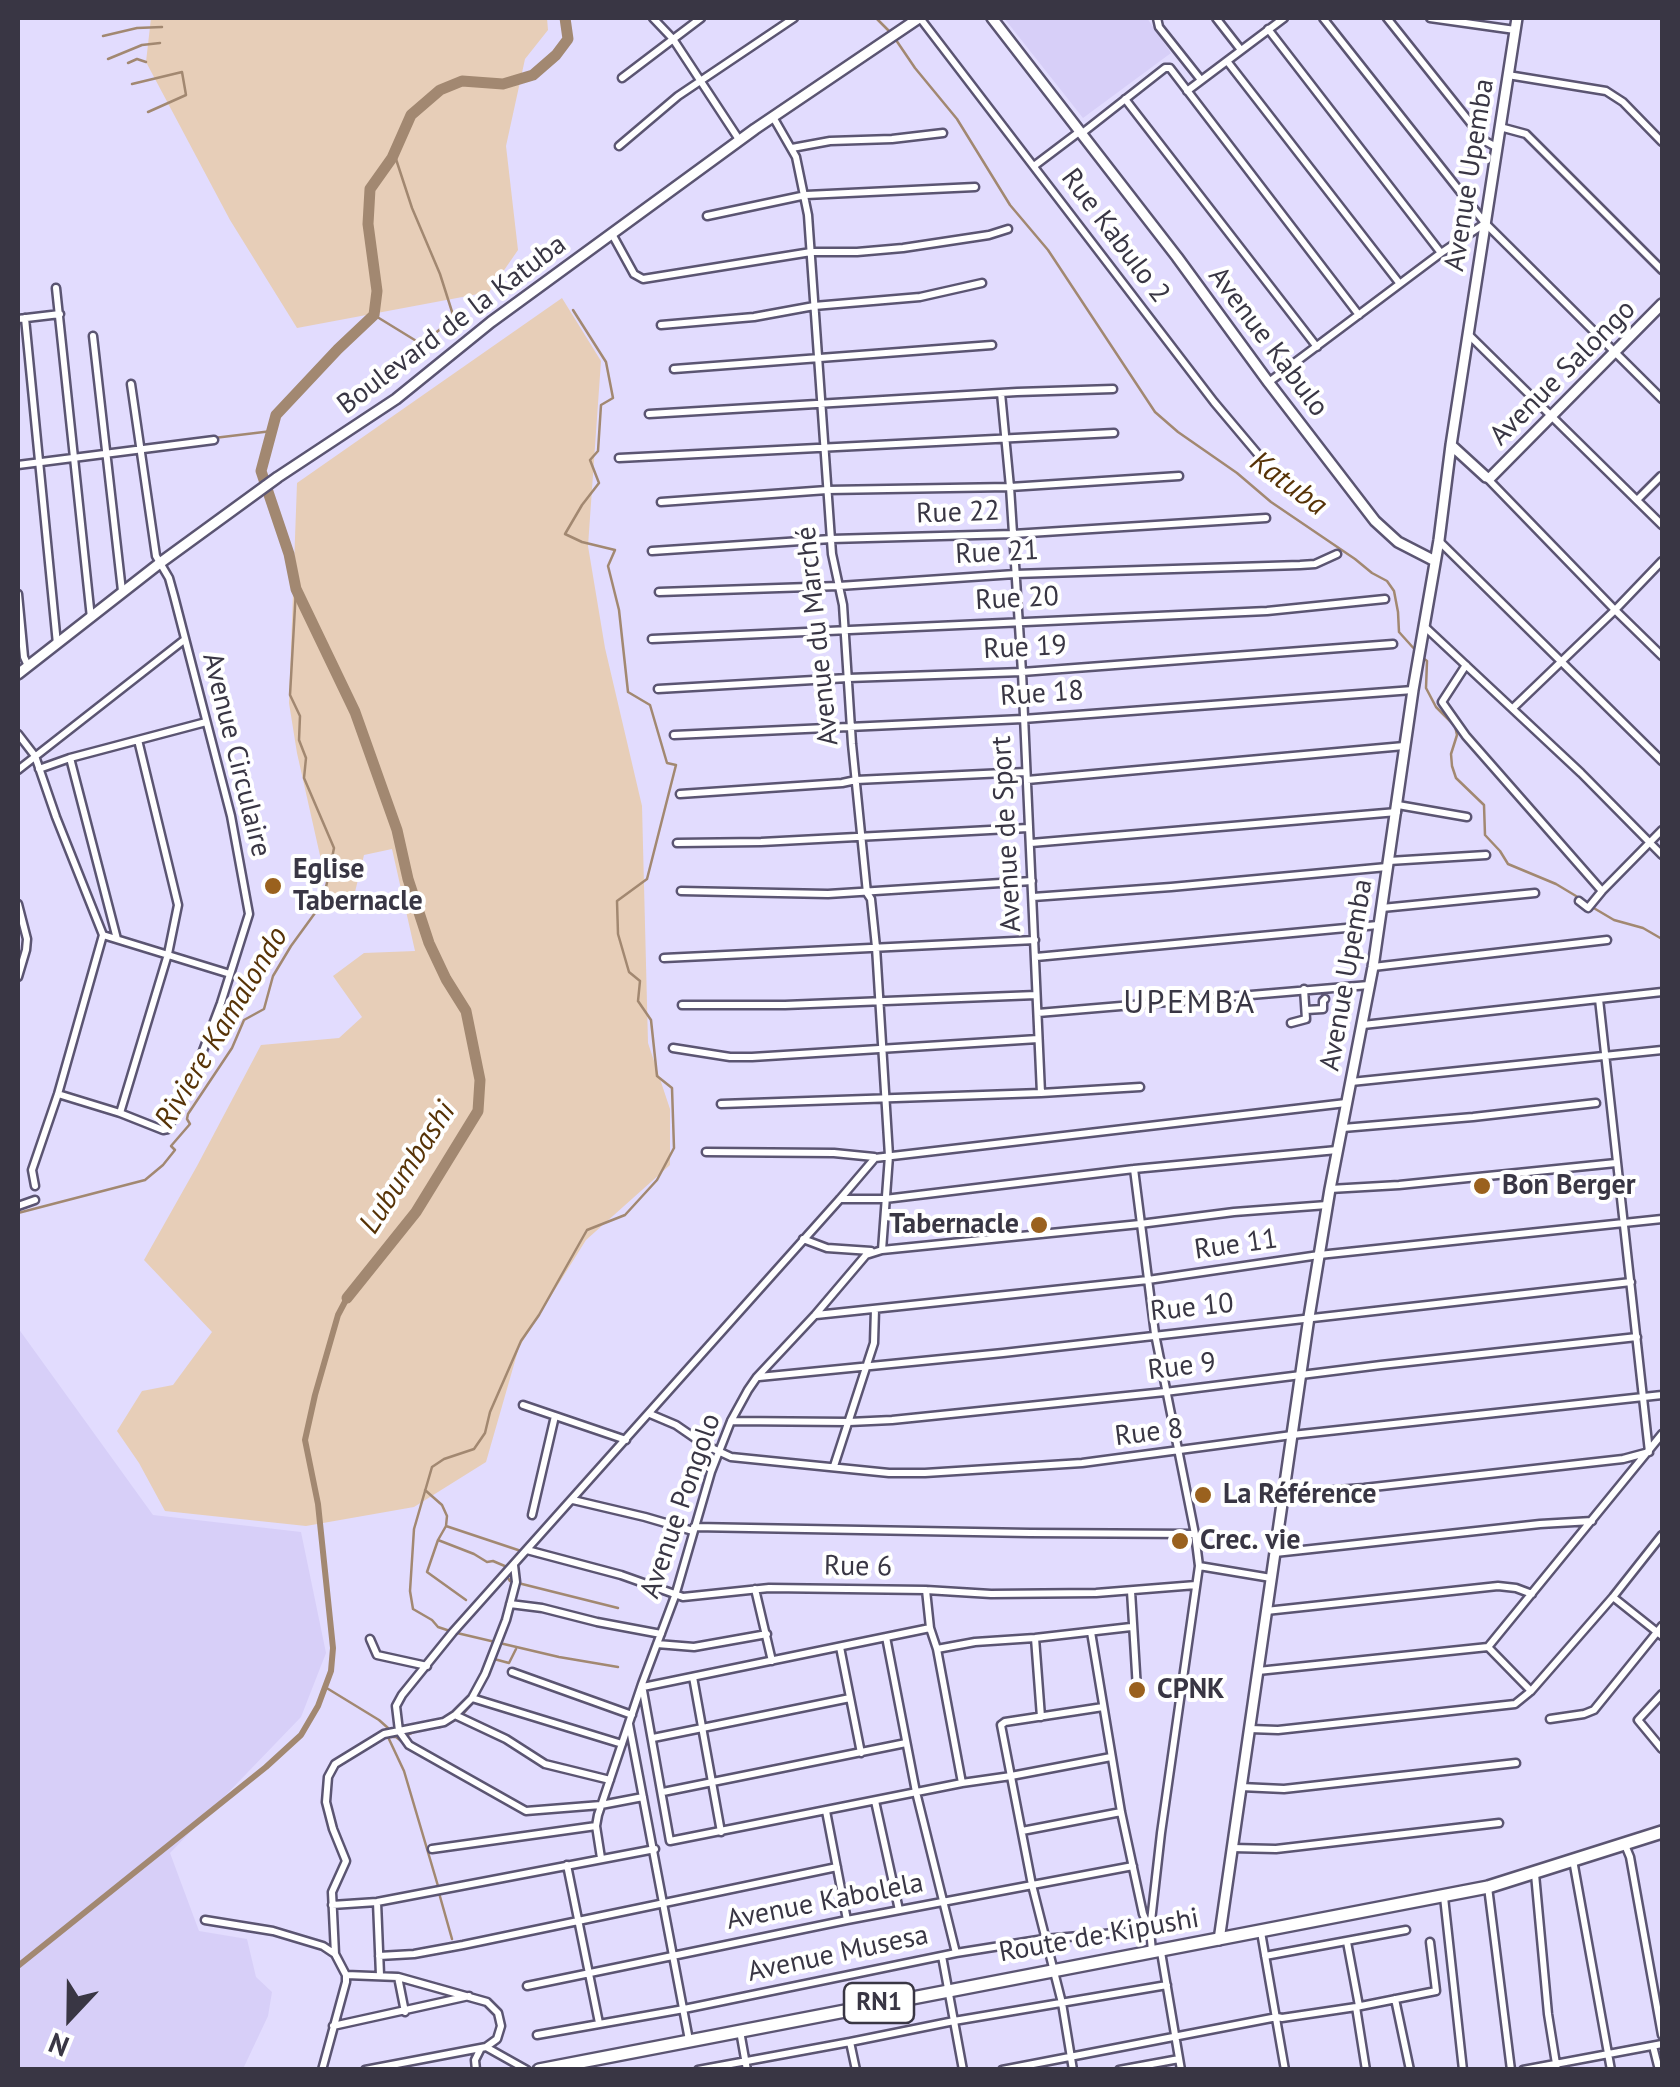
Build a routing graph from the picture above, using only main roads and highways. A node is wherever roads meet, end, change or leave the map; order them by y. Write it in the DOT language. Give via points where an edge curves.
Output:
graph roads {
  1 [pos="1662,1832"];
  2 [pos="539,2070"];
  1 -- 2 [label="highway, Route de Kipushi / RN1" via="1444,1896"];
}
